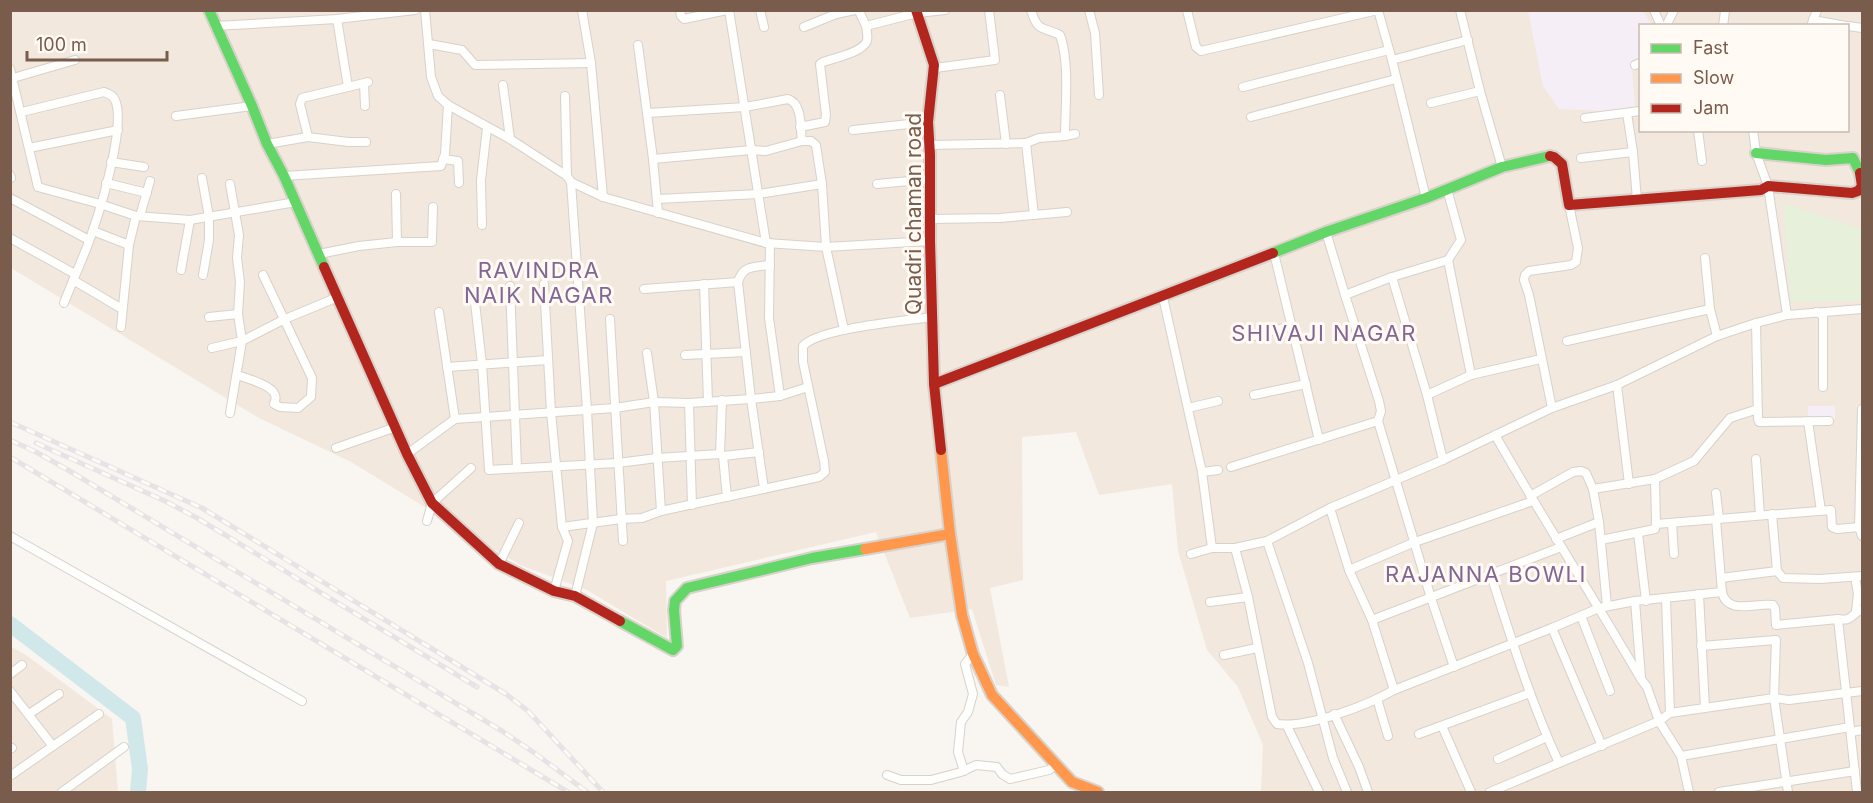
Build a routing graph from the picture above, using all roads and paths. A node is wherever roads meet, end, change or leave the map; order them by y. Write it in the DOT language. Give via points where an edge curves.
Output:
graph roads {
  1 [pos="209,10"];
  2 [pos="415,10"];
  3 [pos="425,10"];
  4 [pos="582,10"];
  5 [pos="680,10"];
  6 [pos="728,10"];
  7 [pos="856,10"];
  8 [pos="945,10"];
  9 [pos="989,10"];
  10 [pos="1031,10"];
  11 [pos="1089,10"];
  12 [pos="1187,10"];
  13 [pos="1460,10"];
  14 [pos="1654,10"];
  15 [pos="1674,10"];
  16 [pos="1817,10"];
  17 [pos="762,11"];
  18 [pos="1378,11"];
  19 [pos="836,12"];
  20 [pos="917,12"];
  21 [pos="337,19"];
  22 [pos="1812,23"];
  23 [pos="1660,24"];
  24 [pos="1667,24"];
  25 [pos="215,26"];
  26 [pos="866,26"];
  27 [pos="764,27"];
  28 [pos="804,27"];
  29 [pos="1468,40"];
  30 [pos="429,44"];
  31 [pos="638,45"];
  32 [pos="1389,50"];
  33 [pos="75,60"];
  34 [pos="1392,60"];
  35 [pos="591,63"];
  36 [pos="935,68"];
  37 [pos="12,74"];
  38 [pos="1396,79"];
  39 [pos="503,85"];
  40 [pos="348,87"];
  41 [pos="1243,87"];
  42 [pos="1480,91"];
  43 [pos="1000,94"];
  44 [pos="1099,95"];
  45 [pos="566,96"];
  46 [pos="14,98"];
  47 [pos="1431,103"];
  48 [pos="448,105"];
  49 [pos="252,106"];
  50 [pos="365,106"];
  51 [pos="745,107"];
  52 [pos="1639,111"];
  53 [pos="22,112"];
  54 [pos="648,113"];
  55 [pos="1627,113"];
  56 [pos="176,116"];
  57 [pos="1251,117"];
  58 [pos="1585,118"];
  59 [pos="928,122"];
  60 [pos="800,127"];
  61 [pos="487,128"];
  62 [pos="118,130"];
  63 [pos="853,130"];
  64 [pos="1698,132"];
  65 [pos="1753,132"];
  66 [pos="1075,134"];
  67 [pos="1065,136"];
  68 [pos="308,137"];
  69 [pos="510,139"];
  70 [pos="802,141"];
  71 [pos="366,142"];
  72 [pos="1026,142"];
  73 [pos="267,144"];
  74 [pos="1006,144"];
  75 [pos="930,145"];
  76 [pos="29,148"];
  77 [pos="751,150"];
  78 [pos="1633,152"];
  79 [pos="1756,153"];
  80 [pos="1581,158"];
  81 [pos="443,159"];
  82 [pos="653,159"];
  83 [pos="1702,161"];
  84 [pos="111,162"];
  85 [pos="144,167"];
  86 [pos="1502,167"];
  87 [pos="284,176"];
  88 [pos="202,178"];
  89 [pos="569,179"];
  90 [pos="931,180"];
  91 [pos="150,182"];
  92 [pos="106,183"];
  93 [pos="459,183"];
  94 [pos="230,184"];
  95 [pos="822,184"];
  96 [pos="877,184"];
  97 [pos="1768,186"];
  98 [pos="1447,189"];
  99 [pos="147,194"];
  100 [pos="396,194"];
  101 [pos="759,194"];
  102 [pos="603,197"];
  103 [pos="10,198"];
  104 [pos="1426,198"];
  105 [pos="657,199"];
  106 [pos="1637,200"];
  107 [pos="296,202"];
  108 [pos="100,204"];
  109 [pos="1569,205"];
  110 [pos="433,207"];
  111 [pos="1067,212"];
  112 [pos="234,213"];
  113 [pos="658,213"];
  114 [pos="1034,215"];
  115 [pos="138,216"];
  116 [pos="209,217"];
  117 [pos="930,219"];
  118 [pos="189,220"];
  119 [pos="482,225"];
  120 [pos="93,231"];
  121 [pos="1326,232"];
  122 [pos="10,238"];
  123 [pos="89,240"];
  124 [pos="930,241"];
  125 [pos="397,242"];
  126 [pos="768,243"];
  127 [pos="129,245"];
  128 [pos="826,247"];
  129 [pos="1274,253"];
  130 [pos="319,254"];
  131 [pos="1705,258"];
  132 [pos="1448,260"];
  133 [pos="770,265"];
  134 [pos="180,270"];
  135 [pos="203,275"];
  136 [pos="263,275"];
  137 [pos="74,277"];
  138 [pos="1392,278"];
  139 [pos="738,282"];
  140 [pos="544,284"];
  141 [pos="704,284"];
  142 [pos="510,286"];
  143 [pos="644,289"];
  144 [pos="474,294"];
  145 [pos="1345,295"];
  146 [pos="338,297"];
  147 [pos="1162,297"];
  148 [pos="64,303"];
  149 [pos="122,309"];
  150 [pos="1710,309"];
  151 [pos="1863,309"];
  152 [pos="439,312"];
  153 [pos="1817,312"];
  154 [pos="238,314"];
  155 [pos="1787,315"];
  156 [pos="209,317"];
  157 [pos="932,317"];
  158 [pos="610,319"];
  159 [pos="285,320"];
  160 [pos="1756,323"];
  161 [pos="1291,326"];
  162 [pos="121,327"];
  163 [pos="843,330"];
  164 [pos="1254,336"];
  165 [pos="1717,336"];
  166 [pos="242,341"];
  167 [pos="1567,341"];
  168 [pos="212,348"];
  169 [pos="746,352"];
  170 [pos="647,353"];
  171 [pos="706,354"];
  172 [pos="685,355"];
  173 [pos="1541,359"];
  174 [pos="548,360"];
  175 [pos="513,362"];
  176 [pos="482,364"];
  177 [pos="447,367"];
  178 [pos="237,375"];
  179 [pos="1471,375"];
  180 [pos="934,384"];
  181 [pos="1306,384"];
  182 [pos="1617,385"];
  183 [pos="808,387"];
  184 [pos="1823,387"];
  185 [pos="1254,395"];
  186 [pos="1427,395"];
  187 [pos="780,396"];
  188 [pos="752,399"];
  189 [pos="722,400"];
  190 [pos="1218,401"];
  191 [pos="654,402"];
  192 [pos="708,402"];
  193 [pos="689,403"];
  194 [pos="615,408"];
  195 [pos="1188,408"];
  196 [pos="1552,408"];
  197 [pos="1758,409"];
  198 [pos="1862,409"];
  199 [pos="587,410"];
  200 [pos="550,412"];
  201 [pos="230,413"];
  202 [pos="516,414"];
  203 [pos="486,416"];
  204 [pos="455,419"];
  205 [pos="1378,421"];
  206 [pos="1808,421"];
  207 [pos="1829,421"];
  208 [pos="396,427"];
  209 [pos="1495,435"];
  210 [pos="1319,440"];
  211 [pos="336,448"];
  212 [pos="759,452"];
  213 [pos="407,454"];
  214 [pos="722,455"];
  215 [pos="691,456"];
  216 [pos="657,458"];
  217 [pos="1756,459"];
  218 [pos="1443,460"];
  219 [pos="618,463"];
  220 [pos="590,465"];
  221 [pos="556,466"];
  222 [pos="1231,467"];
  223 [pos="471,468"];
  224 [pos="518,468"];
  225 [pos="1218,470"];
  226 [pos="1202,472"];
  227 [pos="1655,479"];
  228 [pos="1396,480"];
  229 [pos="1629,484"];
  230 [pos="764,489"];
  231 [pos="1593,489"];
  232 [pos="1716,493"];
  233 [pos="727,497"];
  234 [pos="1531,499"];
  235 [pos="432,503"];
  236 [pos="692,505"];
  237 [pos="1330,508"];
  238 [pos="661,511"];
  239 [pos="1821,511"];
  240 [pos="1772,514"];
  241 [pos="1760,515"];
  242 [pos="621,519"];
  243 [pos="1717,519"];
  244 [pos="427,521"];
  245 [pos="1599,522"];
  246 [pos="519,523"];
  247 [pos="592,523"];
  248 [pos="1672,523"];
  249 [pos="1656,524"];
  250 [pos="562,527"];
  251 [pos="1858,527"];
  252 [pos="1638,532"];
  253 [pos="950,534"];
  254 [pos="10,536"];
  255 [pos="1863,536"];
  256 [pos="1556,539"];
  257 [pos="1601,540"];
  258 [pos="623,541"];
  259 [pos="1267,541"];
  260 [pos="1414,542"];
  261 [pos="1561,547"];
  262 [pos="1212,548"];
  263 [pos="1235,548"];
  264 [pos="1191,554"];
  265 [pos="1674,554"];
  266 [pos="499,564"];
  267 [pos="1349,570"];
  268 [pos="1778,571"];
  269 [pos="1491,575"];
  270 [pos="1859,577"];
  271 [pos="1721,578"];
  272 [pos="554,591"];
  273 [pos="1722,592"];
  274 [pos="1699,594"];
  275 [pos="575,596"];
  276 [pos="1248,597"];
  277 [pos="1431,598"];
  278 [pos="1666,599"];
  279 [pos="1635,601"];
  280 [pos="1646,601"];
  281 [pos="1210,602"];
  282 [pos="1603,607"];
  283 [pos="1859,611"];
  284 [pos="1581,616"];
  285 [pos="1838,619"];
  286 [pos="1372,621"];
  287 [pos="1776,625"];
  288 [pos="1552,628"];
  289 [pos="1776,640"];
  290 [pos="1513,643"];
  291 [pos="1701,646"];
  292 [pos="1257,648"];
  293 [pos="973,654"];
  294 [pos="1224,655"];
  295 [pos="22,665"];
  296 [pos="1454,667"];
  297 [pos="10,674"];
  298 [pos="1641,679"];
  299 [pos="1394,690"];
  300 [pos="10,691"];
  301 [pos="1610,691"];
  302 [pos="1863,691"];
  303 [pos="1530,693"];
  304 [pos="59,694"];
  305 [pos="1846,694"];
  306 [pos="1774,698"];
  307 [pos="1377,699"];
  308 [pos="302,701"];
  309 [pos="1705,708"];
  310 [pos="1670,713"];
  311 [pos="29,714"];
  312 [pos="99,714"];
  313 [pos="1334,714"];
  314 [pos="1322,718"];
  315 [pos="1659,721"];
  316 [pos="1287,726"];
  317 [pos="1442,726"];
  318 [pos="1851,730"];
  319 [pos="1863,730"];
  320 [pos="1419,734"];
  321 [pos="1388,736"];
  322 [pos="1547,737"];
  323 [pos="1779,738"];
  324 [pos="52,745"];
  325 [pos="1602,746"];
  326 [pos="124,747"];
  327 [pos="1681,756"];
  328 [pos="1498,759"];
  329 [pos="1559,763"];
  330 [pos="1056,765"];
  331 [pos="964,771"];
  332 [pos="1855,771"];
  333 [pos="886,775"];
  334 [pos="10,776"];
  335 [pos="1786,783"];
  336 [pos="62,792"];
  337 [pos="1098,792"];
  338 [pos="1319,792"];
  339 [pos="1347,792"];
  340 [pos="1368,792"];
  341 [pos="1471,792"];
  342 [pos="1490,792"];
  343 [pos="1689,792"];
  344 [pos="1719,792"];
  345 [pos="1788,792"];
  346 [pos="1857,792"];
  1 -- 25 [label="street"];
  2 -- 21 [label="street"];
  3 -- 30 [label="street"];
  4 -- 35 [label="street"];
  5 -- 6 [label="street" via="684,19"];
  6 -- 51 [label="street"];
  7 -- 19 [label="street"];
  7 -- 26 [label="street"];
  8 -- 20 [label="street"];
  9 -- 36 [label="street" via="995,60"];
  10 -- 67 [label="street" via="1040,29 1060,35 1062,42"];
  11 -- 44 [label="street" via="1095,33"];
  12 -- 18 [label="street" via="1196,47 1201,51"];
  13 -- 29 [label="street"];
  14 -- 23 [label="street"];
  15 -- 24 [label="street"];
  16 -- 22 [label="street"];
  17 -- 27 [label="street"];
  18 -- 32 [label="street"];
  19 -- 28 [label="street"];
  20 -- 26 [label="street"];
  20 -- 36 [label="street, Quadri chaman road"];
  21 -- 25 [label="street"];
  21 -- 40 [label="street"];
  25 -- 49 [label="street"];
  26 -- 60 [label="street" via="866,43 859,50 820,64 825,122"];
  29 -- 34 [label="street"];
  29 -- 42 [label="street"];
  30 -- 35 [label="street" via="462,50 475,65"];
  30 -- 48 [label="street" via="435,90"];
  31 -- 54 [label="street"];
  32 -- 34 [label="street"];
  32 -- 41 [label="street"];
  33 -- 37 [label="street"];
  34 -- 38 [label="street"];
  35 -- 102 [label="street"];
  36 -- 59 [label="street, Quadri chaman road"];
  37 -- 46 [label="street"];
  38 -- 57 [label="street"];
  38 -- 104 [label="street"];
  39 -- 69 [label="street"];
  40 -- 50 [label="street" via="366,83"];
  40 -- 68 [label="street" via="302,98"];
  42 -- 47 [label="street"];
  42 -- 86 [label="street"];
  43 -- 74 [label="street"];
  45 -- 89 [label="street"];
  46 -- 53 [label="street"];
  48 -- 61 [label="street"];
  48 -- 81 [label="street"];
  49 -- 56 [label="street"];
  49 -- 73 [label="street"];
  51 -- 54 [label="street"];
  51 -- 60 [label="street" via="794,101"];
  51 -- 77 [label="street"];
  52 -- 55 [label="street"];
  53 -- 62 [label="street" via="104,92 116,103"];
  53 -- 76 [label="street"];
  54 -- 82 [label="street"];
  55 -- 58 [label="street"];
  55 -- 78 [label="street"];
  59 -- 63 [label="street"];
  59 -- 75 [label="street, Quadri chaman road"];
  60 -- 70 [label="street"];
  61 -- 69 [label="street"];
  61 -- 119 [label="street"];
  62 -- 76 [label="street"];
  62 -- 84 [label="street"];
  64 -- 83 [label="street"];
  65 -- 79 [label="street"];
  66 -- 67 [label="street"];
  67 -- 72 [label="street"];
  68 -- 71 [label="street"];
  68 -- 73 [label="street"];
  69 -- 89 [label="street"];
  70 -- 77 [label="street" via="766,151"];
  70 -- 95 [label="street" via="816,145"];
  72 -- 74 [label="street"];
  72 -- 114 [label="street"];
  73 -- 87 [label="street"];
  74 -- 75 [label="street"];
  75 -- 90 [label="street, Quadri chaman road"];
  76 -- 108 [label="street" via="38,187"];
  77 -- 82 [label="street"];
  77 -- 101 [label="street"];
  78 -- 80 [label="street"];
  78 -- 106 [label="street"];
  79 -- 97 [label="street"];
  79 -- 97 [label="street" via="1826,160 1853,158 1862,181 1860,189 1852,193"];
  81 -- 87 [label="street" via="441,166 435,168"];
  81 -- 93 [label="street" via="458,160"];
  82 -- 105 [label="street"];
  84 -- 85 [label="street"];
  84 -- 92 [label="street"];
  86 -- 98 [label="street"];
  86 -- 109 [label="street" via="1554,157 1562,164"];
  87 -- 107 [label="street"];
  88 -- 116 [label="street"];
  89 -- 102 [label="street"];
  89 -- 199 [label="street"];
  90 -- 96 [label="street"];
  90 -- 117 [label="street, Quadri chaman road"];
  91 -- 99 [label="street"];
  92 -- 99 [label="street"];
  92 -- 108 [label="street"];
  94 -- 112 [label="street"];
  95 -- 101 [label="street"];
  95 -- 128 [label="street"];
  97 -- 106 [label="street" via="1761,190"];
  97 -- 155 [label="street"];
  98 -- 104 [label="street"];
  98 -- 132 [label="street" via="1461,240"];
  99 -- 115 [label="street"];
  100 -- 125 [label="street"];
  101 -- 105 [label="street"];
  101 -- 126 [label="street"];
  102 -- 113 [label="street"];
  103 -- 123 [label="street"];
  104 -- 121 [label="street"];
  105 -- 113 [label="street"];
  106 -- 109 [label="street"];
  107 -- 112 [label="street"];
  107 -- 130 [label="street"];
  108 -- 115 [label="street"];
  108 -- 120 [label="street"];
  109 -- 173 [label="street" via="1578,248 1576,262 1529,271 1524,280"];
  110 -- 125 [label="street" via="432,242"];
  111 -- 114 [label="street"];
  112 -- 116 [label="street"];
  112 -- 154 [label="street" via="240,282"];
  113 -- 126 [label="street"];
  114 -- 117 [label="street"];
  115 -- 118 [label="street"];
  115 -- 127 [label="street"];
  116 -- 118 [label="street"];
  116 -- 135 [label="street"];
  117 -- 124 [label="street, Quadri chaman road"];
  118 -- 134 [label="street"];
  120 -- 123 [label="street"];
  120 -- 127 [label="street"];
  121 -- 129 [label="street"];
  121 -- 145 [label="street"];
  122 -- 137 [label="street"];
  123 -- 137 [label="street"];
  124 -- 128 [label="street"];
  124 -- 157 [label="street, Quadri chaman road"];
  125 -- 130 [label="street"];
  126 -- 128 [label="street"];
  126 -- 133 [label="street"];
  127 -- 149 [label="street"];
  128 -- 163 [label="street"];
  129 -- 147 [label="street"];
  129 -- 161 [label="street"];
  130 -- 146 [label="street"];
  131 -- 150 [label="street"];
  132 -- 138 [label="street"];
  132 -- 179 [label="street"];
  133 -- 139 [label="street" via="745,269"];
  133 -- 187 [label="street" via="769,318"];
  136 -- 159 [label="street"];
  137 -- 148 [label="street"];
  137 -- 149 [label="street"];
  138 -- 145 [label="street"];
  138 -- 186 [label="street"];
  139 -- 141 [label="street"];
  139 -- 169 [label="street"];
  140 -- 174 [label="street"];
  141 -- 143 [label="street"];
  141 -- 171 [label="street"];
  142 -- 175 [label="street"];
  144 -- 176 [label="street"];
  145 -- 205 [label="street" via="1379,401"];
  146 -- 159 [label="street"];
  146 -- 208 [label="street"];
  147 -- 180 [label="street"];
  147 -- 195 [label="street"];
  149 -- 162 [label="street"];
  150 -- 165 [label="street"];
  150 -- 167 [label="street"];
  151 -- 153 [label="street"];
  152 -- 177 [label="street"];
  153 -- 155 [label="street"];
  153 -- 184 [label="street" via="1823,316"];
  154 -- 156 [label="street"];
  154 -- 166 [label="street"];
  155 -- 160 [label="street"];
  157 -- 163 [label="street"];
  157 -- 180 [label="street, Quadri chaman road"];
  158 -- 194 [label="street"];
  159 -- 166 [label="street"];
  159 -- 178 [label="street" via="312,378 312,397 298,408 280,407 274,404 273,391"];
  160 -- 165 [label="street"];
  160 -- 197 [label="street"];
  161 -- 164 [label="street"];
  161 -- 181 [label="street"];
  163 -- 183 [label="street" via="803,345"];
  165 -- 182 [label="street"];
  166 -- 168 [label="street"];
  166 -- 178 [label="street"];
  169 -- 171 [label="street"];
  169 -- 188 [label="street"];
  170 -- 191 [label="street"];
  171 -- 172 [label="street"];
  171 -- 192 [label="street"];
  173 -- 179 [label="street"];
  173 -- 196 [label="street"];
  174 -- 175 [label="street"];
  174 -- 200 [label="street"];
  175 -- 176 [label="street"];
  175 -- 202 [label="street"];
  176 -- 177 [label="street"];
  176 -- 203 [label="street"];
  177 -- 204 [label="street"];
  178 -- 201 [label="street"];
  179 -- 186 [label="street"];
  180 -- 253 [label="street, Quadri chaman road"];
  181 -- 185 [label="street"];
  181 -- 210 [label="street"];
  182 -- 196 [label="street"];
  182 -- 229 [label="street"];
  183 -- 187 [label="street"];
  183 -- 230 [label="street" via="825,472 819,477"];
  186 -- 218 [label="street"];
  187 -- 188 [label="street"];
  188 -- 189 [label="street"];
  188 -- 212 [label="street"];
  189 -- 192 [label="street"];
  189 -- 214 [label="street"];
  190 -- 195 [label="street"];
  191 -- 193 [label="street"];
  191 -- 194 [label="street"];
  191 -- 216 [label="street"];
  192 -- 193 [label="street"];
  193 -- 215 [label="street"];
  194 -- 199 [label="street"];
  194 -- 219 [label="street"];
  195 -- 226 [label="street"];
  196 -- 209 [label="street"];
  197 -- 206 [label="street" via="1759,422"];
  197 -- 227 [label="street" via="1730,418 1694,461"];
  198 -- 251 [label="street"];
  199 -- 200 [label="street"];
  199 -- 220 [label="street"];
  200 -- 202 [label="street"];
  200 -- 221 [label="street"];
  202 -- 203 [label="street"];
  202 -- 224 [label="street"];
  203 -- 204 [label="street"];
  203 -- 224 [label="street" via="489,470"];
  204 -- 213 [label="street"];
  205 -- 210 [label="street"];
  205 -- 228 [label="street"];
  206 -- 207 [label="street"];
  206 -- 239 [label="street"];
  208 -- 211 [label="street"];
  208 -- 213 [label="street"];
  209 -- 218 [label="street"];
  209 -- 234 [label="street"];
  210 -- 222 [label="street"];
  212 -- 214 [label="street"];
  212 -- 230 [label="street"];
  213 -- 235 [label="street"];
  214 -- 215 [label="street"];
  214 -- 233 [label="street"];
  215 -- 216 [label="street"];
  215 -- 236 [label="street"];
  216 -- 219 [label="street"];
  216 -- 238 [label="street"];
  217 -- 241 [label="street"];
  218 -- 228 [label="street"];
  219 -- 220 [label="street"];
  219 -- 242 [label="street"];
  220 -- 221 [label="street"];
  220 -- 247 [label="street"];
  221 -- 224 [label="street"];
  221 -- 250 [label="street"];
  223 -- 235 [label="street"];
  225 -- 226 [label="street"];
  226 -- 262 [label="street"];
  227 -- 229 [label="street"];
  227 -- 249 [label="street"];
  228 -- 237 [label="street"];
  228 -- 260 [label="street"];
  229 -- 231 [label="street"];
  230 -- 233 [label="street"];
  231 -- 234 [label="street" via="1586,472 1574,472"];
  231 -- 245 [label="street"];
  232 -- 243 [label="street"];
  233 -- 236 [label="street"];
  234 -- 256 [label="street"];
  234 -- 260 [label="street"];
  235 -- 244 [label="street"];
  235 -- 266 [label="street"];
  236 -- 238 [label="street"];
  237 -- 259 [label="street"];
  237 -- 267 [label="street"];
  238 -- 242 [label="street" via="642,518"];
  239 -- 240 [label="street"];
  239 -- 251 [label="street" via="1831,510 1832,527"];
  240 -- 241 [label="street"];
  240 -- 268 [label="street"];
  241 -- 243 [label="street"];
  242 -- 247 [label="street"];
  242 -- 258 [label="street"];
  243 -- 248 [label="street"];
  243 -- 271 [label="street"];
  245 -- 256 [label="street"];
  245 -- 257 [label="street"];
  246 -- 266 [label="street"];
  247 -- 250 [label="street"];
  247 -- 275 [label="street"];
  248 -- 249 [label="street"];
  248 -- 265 [label="street"];
  249 -- 252 [label="street" via="1655,529"];
  250 -- 272 [label="street" via="568,541"];
  251 -- 255 [label="street"];
  252 -- 257 [label="street"];
  252 -- 280 [label="street"];
  253 -- 275 [label="street" via="812,558 687,588 675,601 677,646 673,650"];
  253 -- 293 [label="street, Quadri chaman road" via="962,615"];
  254 -- 308 [label="street"];
  256 -- 261 [label="street"];
  257 -- 282 [label="street"];
  259 -- 263 [label="street"];
  259 -- 314 [label="street"];
  260 -- 267 [label="street"];
  260 -- 277 [label="street"];
  261 -- 269 [label="street"];
  261 -- 282 [label="street"];
  262 -- 263 [label="street"];
  262 -- 264 [label="street"];
  263 -- 276 [label="street"];
  266 -- 272 [label="street"];
  267 -- 286 [label="street"];
  268 -- 270 [label="street" via="1786,579"];
  268 -- 271 [label="street"];
  269 -- 277 [label="street"];
  269 -- 290 [label="street"];
  270 -- 283 [label="street"];
  271 -- 273 [label="street"];
  272 -- 275 [label="street"];
  273 -- 274 [label="street"];
  273 -- 287 [label="street" via="1730,604 1740,607 1773,605"];
  274 -- 278 [label="street"];
  274 -- 291 [label="street"];
  276 -- 281 [label="street"];
  276 -- 292 [label="street"];
  277 -- 286 [label="street"];
  277 -- 296 [label="street"];
  278 -- 280 [label="street"];
  278 -- 310 [label="street"];
  279 -- 280 [label="street"];
  279 -- 282 [label="street"];
  279 -- 298 [label="street"];
  282 -- 284 [label="street"];
  282 -- 298 [label="street"];
  283 -- 285 [label="street" via="1849,620"];
  284 -- 288 [label="street"];
  284 -- 301 [label="street"];
  285 -- 287 [label="street"];
  285 -- 305 [label="street"];
  286 -- 299 [label="street"];
  287 -- 289 [label="street"];
  288 -- 290 [label="street"];
  288 -- 325 [label="street"];
  289 -- 291 [label="street"];
  289 -- 306 [label="street"];
  290 -- 296 [label="street"];
  290 -- 303 [label="street"];
  291 -- 309 [label="street"];
  292 -- 294 [label="street"];
  292 -- 316 [label="street" via="1272,717 1276,724"];
  293 -- 330 [label="street, Quadri chaman road" via="992,695"];
  293 -- 331 [label="street" via="965,664 973,694 961,722 958,753"];
  295 -- 297 [label="street"];
  296 -- 299 [label="street"];
  298 -- 315 [label="street"];
  299 -- 307 [label="street"];
  300 -- 311 [label="street"];
  302 -- 305 [label="street"];
  303 -- 317 [label="street"];
  303 -- 322 [label="street"];
  304 -- 311 [label="street"];
  305 -- 306 [label="street"];
  305 -- 318 [label="street"];
  306 -- 309 [label="street"];
  306 -- 323 [label="street"];
  307 -- 313 [label="street"];
  307 -- 321 [label="street"];
  309 -- 310 [label="street"];
  310 -- 315 [label="street"];
  311 -- 324 [label="street"];
  312 -- 324 [label="street"];
  313 -- 314 [label="street"];
  313 -- 340 [label="street"];
  314 -- 316 [label="street"];
  314 -- 339 [label="street" via="1332,758"];
  315 -- 325 [label="street"];
  315 -- 327 [label="street"];
  316 -- 338 [label="street"];
  317 -- 320 [label="street"];
  317 -- 341 [label="street"];
  318 -- 319 [label="street"];
  318 -- 323 [label="street"];
  318 -- 332 [label="street"];
  322 -- 328 [label="street"];
  322 -- 329 [label="street"];
  323 -- 327 [label="street"];
  323 -- 335 [label="street"];
  324 -- 334 [label="street"];
  325 -- 329 [label="street"];
  326 -- 336 [label="street"];
  327 -- 343 [label="street"];
  329 -- 342 [label="street"];
  330 -- 331 [label="street" via="1010,779 997,767 976,765"];
  330 -- 337 [label="street, Quadri chaman road" via="1071,782"];
  331 -- 333 [label="street" via="917,781"];
  332 -- 335 [label="street"];
  332 -- 346 [label="street"];
  335 -- 344 [label="street"];
  335 -- 345 [label="street"];
}
